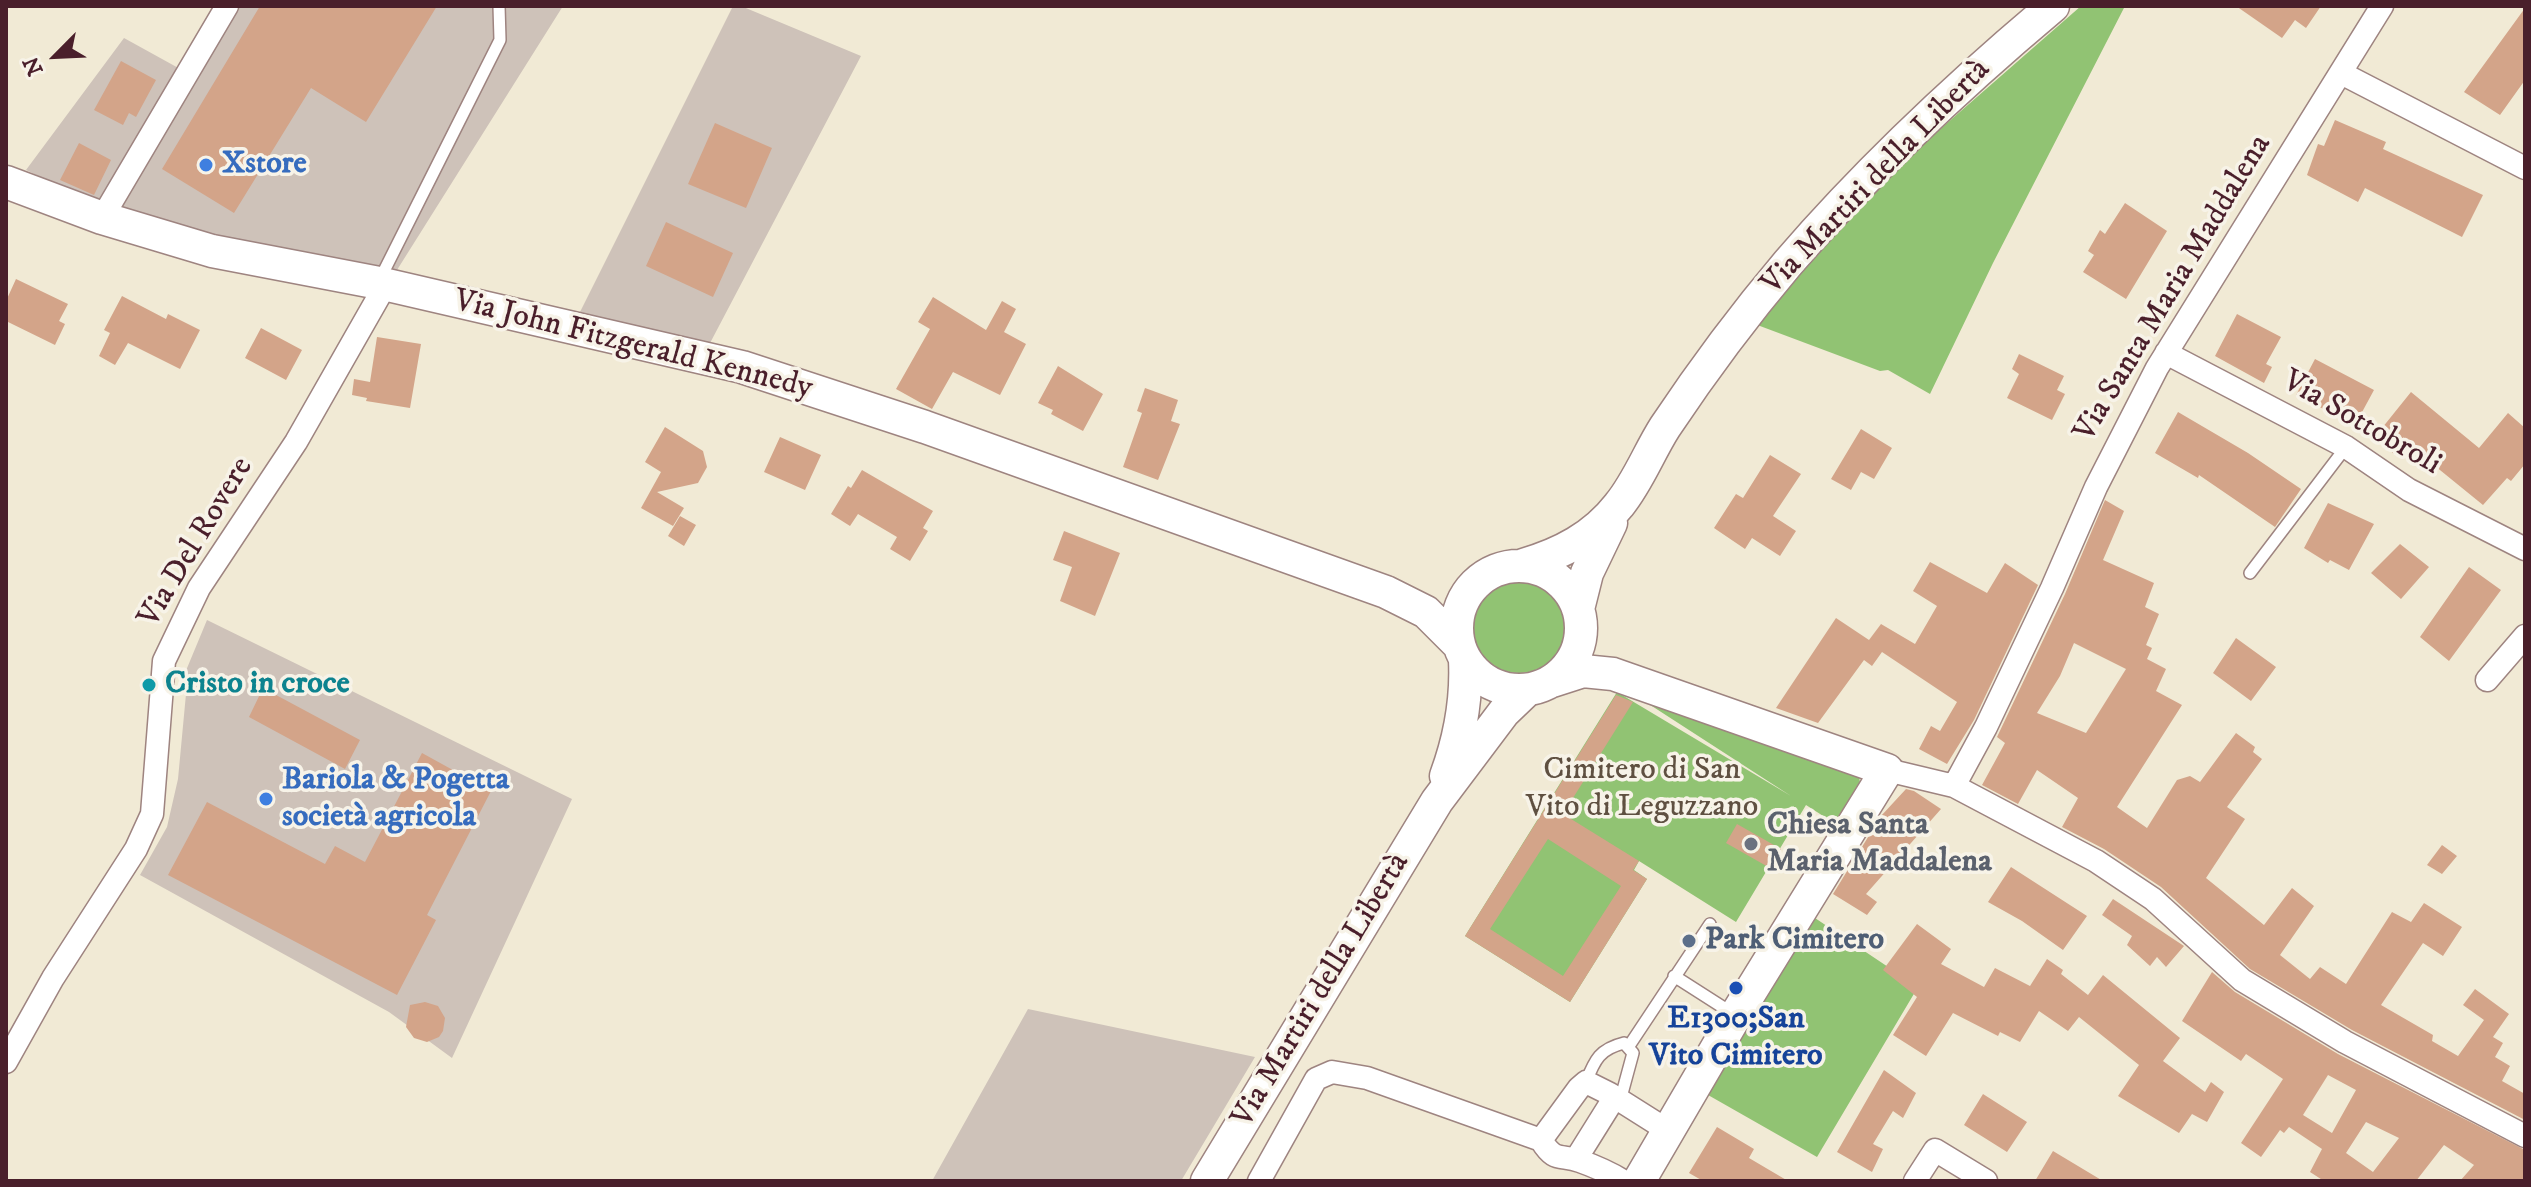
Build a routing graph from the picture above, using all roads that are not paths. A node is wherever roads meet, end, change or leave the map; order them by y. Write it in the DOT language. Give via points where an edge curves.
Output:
graph roads {
  1 [pos="227,6"];
  2 [pos="499,6"];
  3 [pos="2053,6"];
  4 [pos="2382,6"];
  5 [pos="2341,73"];
  6 [pos="2525,168"];
  7 [pos="6,182"];
  8 [pos="102,218"];
  9 [pos="382,284"];
  10 [pos="2166,353"];
  11 [pos="2346,447"];
  12 [pos="1619,506"];
  13 [pos="2522,541"];
  14 [pos="1523,565"];
  15 [pos="2250,573"];
  16 [pos="1471,588"];
  17 [pos="1386,592"];
  18 [pos="1580,616"];
  19 [pos="2525,636"];
  20 [pos="1462,653"];
  21 [pos="2487,680"];
  22 [pos="1540,685"];
  23 [pos="1655,688"];
  24 [pos="1887,770"];
  25 [pos="1954,786"];
  26 [pos="1437,801"];
  27 [pos="1710,924"];
  28 [pos="1674,976"];
  29 [pos="1736,1015"];
  30 [pos="1629,1046"];
  31 [pos="6,1062"];
  32 [pos="1586,1082"];
  33 [pos="1615,1097"];
  34 [pos="1667,1130"];
  35 [pos="2525,1136"];
  36 [pos="1541,1140"];
  37 [pos="1576,1159"];
  38 [pos="1207,1181"];
  39 [pos="1259,1181"];
  40 [pos="1623,1181"];
  41 [pos="1639,1181"];
  42 [pos="1915,1181"];
  43 [pos="1986,1181"];
  1 -- 8 [label="street"];
  2 -- 9 [label="lane" via="500,40"];
  3 -- 12 [label="main road, Via Martiri della Libertà" via="1938,108 1790,260 1665,428"];
  4 -- 5 [label="street, Via Santa Maria Maddalena"];
  5 -- 6 [label="street"];
  5 -- 10 [label="street, Via Santa Maria Maddalena"];
  7 -- 8 [label="main road, Via John Fitzgerald Kennedy"];
  8 -- 9 [label="main road, Via John Fitzgerald Kennedy" via="212,251"];
  9 -- 17 [label="main road, Via John Fitzgerald Kennedy" via="742,367"];
  9 -- 31 [label="street, Via Del Rovere" via="296,442 199,588 164,661 152,814"];
  10 -- 11 [label="street, Via Sottobroli"];
  10 -- 25 [label="street, Via Santa Maria Maddalena" via="2108,462"];
  11 -- 13 [label="street, Via Sottobroli" via="2409,490"];
  11 -- 15 [label="lane"];
  12 -- 14 [label="main road, Via Martiri della Libertà" via="1580,542"];
  12 -- 18 [label="main road" via="1587,573"];
  14 -- 16 [label="main road" via="1504,567"];
  14 -- 18 [label="main road" via="1560,581"];
  16 -- 17 [label="main road, Via John Fitzgerald Kennedy"];
  16 -- 20 [label="main road" via="1457,615"];
  17 -- 20 [label="main road, Via John Fitzgerald Kennedy" via="1426,612"];
  18 -- 22 [label="main road" via="1579,645 1569,665"];
  18 -- 23 [label="main road" via="1608,653"];
  19 -- 21 [label="street"];
  20 -- 22 [label="main road" via="1492,684 1509,690"];
  20 -- 26 [label="main road, Via Martiri della Libertà" via="1466,690 1458,742"];
  22 -- 23 [label="main road" via="1573,672 1598,672"];
  22 -- 26 [label="main road, Via Martiri della Libertà" via="1504,712"];
  23 -- 24 [label="main road"];
  24 -- 25 [label="street"];
  24 -- 29 [label="main road"];
  25 -- 35 [label="street" via="2096,861 2153,899 2242,980 2345,1042"];
  26 -- 38 [label="main road, Via Martiri della Libertà"];
  27 -- 28 [label="lane"];
  28 -- 29 [label="lane"];
  28 -- 30 [label="lane"];
  29 -- 34 [label="main road"];
  30 -- 32 [label="lane" via="1607,1048 1595,1057"];
  30 -- 33 [label="lane" via="1631,1065"];
  32 -- 33 [label="street"];
  32 -- 36 [label="street"];
  33 -- 34 [label="street"];
  33 -- 37 [label="street"];
  34 -- 41 [label="main road"];
  36 -- 37 [label="street" via="1556,1157"];
  36 -- 39 [label="street" via="1367,1078 1332,1072 1316,1079"];
  37 -- 40 [label="street"];
  42 -- 43 [label="street" via="1935,1150"];
}
